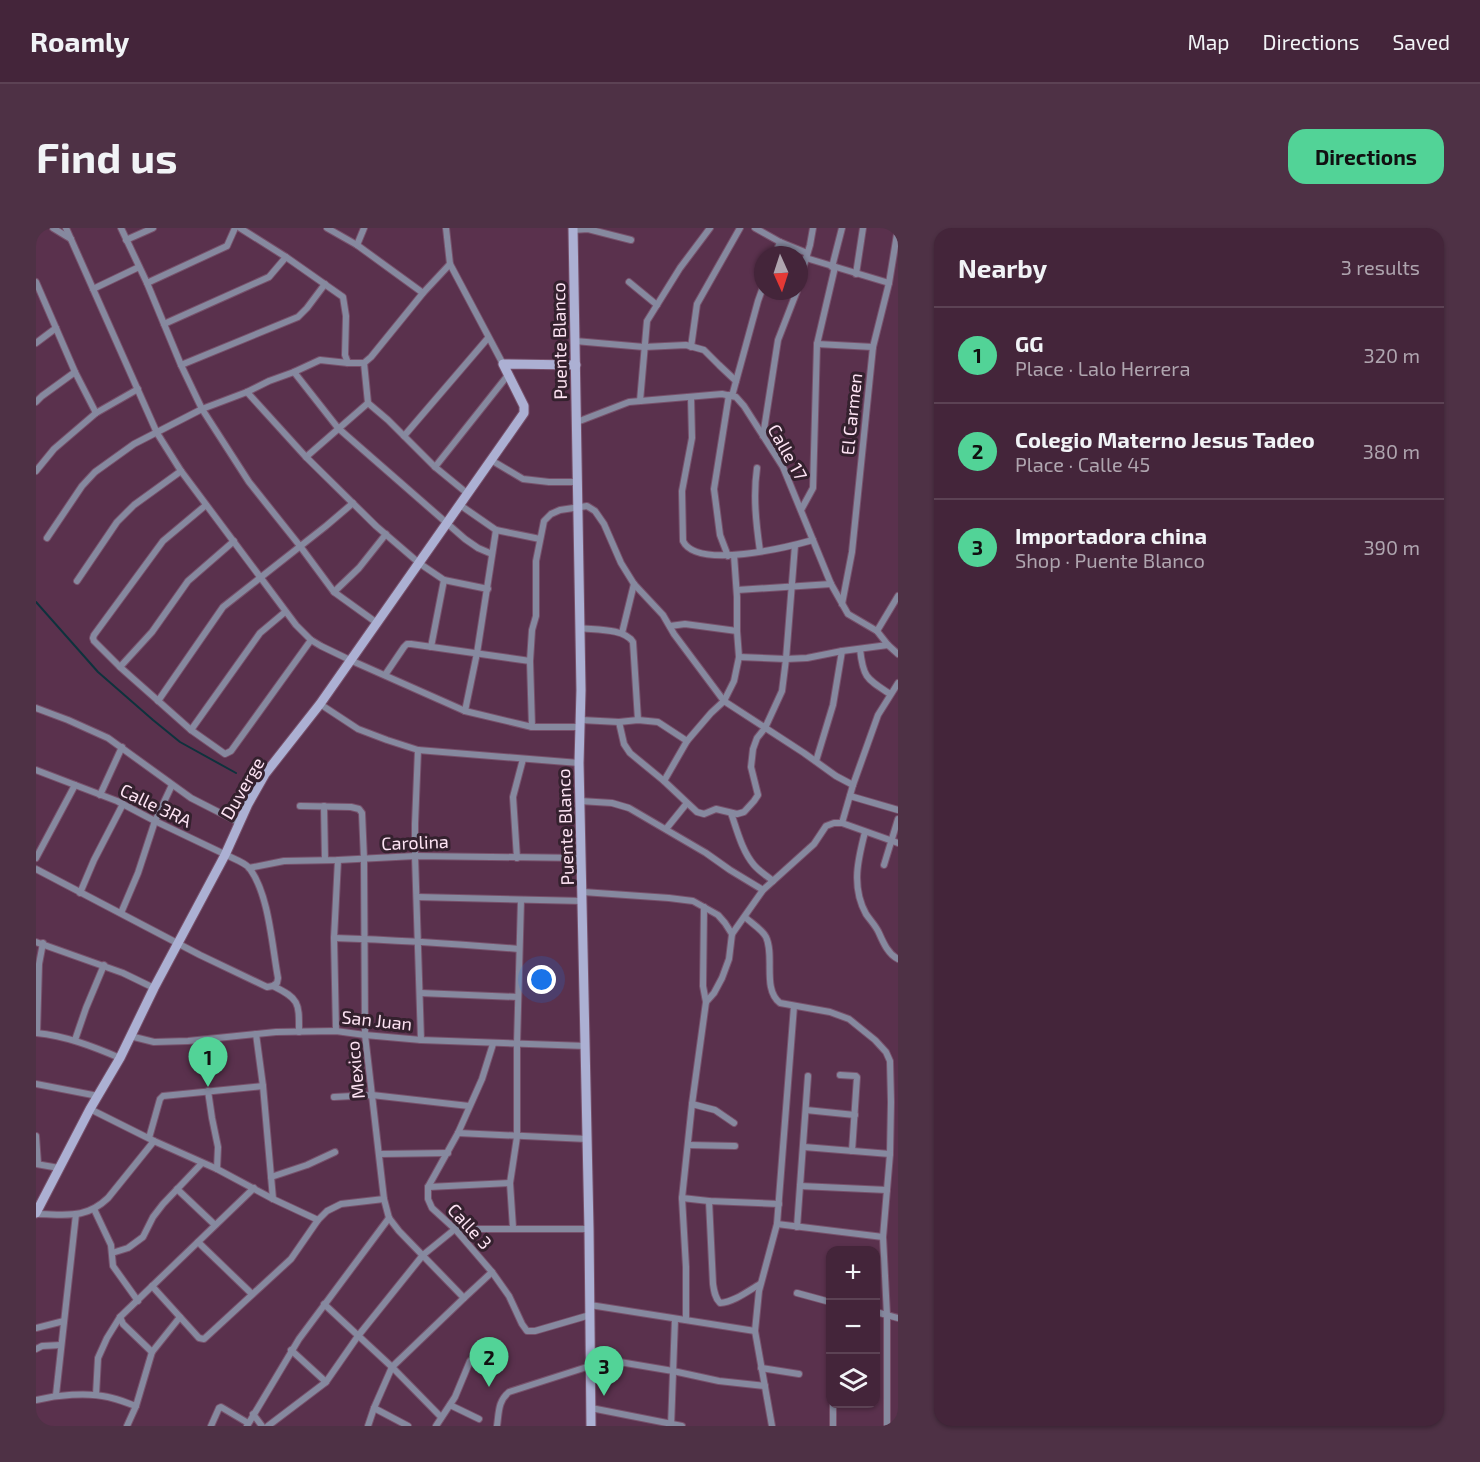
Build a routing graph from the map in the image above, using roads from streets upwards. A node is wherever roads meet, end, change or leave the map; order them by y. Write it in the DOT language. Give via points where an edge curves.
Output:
graph roads {
  1 [pos="53,228"];
  2 [pos="66,228"];
  3 [pos="121,228"];
  4 [pos="153,228"];
  5 [pos="235,228"];
  6 [pos="240,228"];
  7 [pos="327,228"];
  8 [pos="364,228"];
  9 [pos="447,228"];
  10 [pos="710,228"];
  11 [pos="740,228"];
  12 [pos="755,228"];
  13 [pos="813,228"];
  14 [pos="842,228"];
  15 [pos="863,228"];
  16 [pos="898,228"];
  17 [pos="573,229"];
  18 [pos="71,239"];
  19 [pos="126,240"];
  20 [pos="631,240"];
  21 [pos="780,242"];
  22 [pos="357,245"];
  23 [pos="778,246"];
  24 [pos="788,246"];
  25 [pos="808,251"];
  26 [pos="808,256"];
  27 [pos="286,257"];
  28 [pos="450,264"];
  29 [pos="139,267"];
  30 [pos="833,267"];
  31 [pos="856,274"];
  32 [pos="629,282"];
  33 [pos="147,283"];
  34 [pos="889,283"];
  35 [pos="325,284"];
  36 [pos="36,285"];
  37 [pos="93,289"];
  38 [pos="423,293"];
  39 [pos="758,300"];
  40 [pos="794,300"];
  41 [pos="657,304"];
  42 [pos="164,324"];
  43 [pos="56,328"];
  44 [pos="488,338"];
  45 [pos="575,341"];
  46 [pos="36,343"];
  47 [pos="817,344"];
  48 [pos="691,346"];
  49 [pos="644,347"];
  50 [pos="873,347"];
  51 [pos="348,363"];
  52 [pos="364,363"];
  53 [pos="503,364"];
  54 [pos="181,365"];
  55 [pos="576,365"];
  56 [pos="75,372"];
  57 [pos="294,372"];
  58 [pos="508,375"];
  59 [pos="736,381"];
  60 [pos="138,389"];
  61 [pos="247,392"];
  62 [pos="731,396"];
  63 [pos="692,397"];
  64 [pos="640,401"];
  65 [pos="36,402"];
  66 [pos="368,403"];
  67 [pos="202,409"];
  68 [pos="96,414"];
  69 [pos="577,422"];
  70 [pos="338,428"];
  71 [pos="157,433"];
  72 [pos="404,436"];
  73 [pos="763,436"];
  74 [pos="306,457"];
  75 [pos="491,460"];
  76 [pos="435,467"];
  77 [pos="757,468"];
  78 [pos="36,471"];
  79 [pos="181,471"];
  80 [pos="577,482"];
  81 [pos="468,494"];
  82 [pos="353,503"];
  83 [pos="206,505"];
  84 [pos="460,505"];
  85 [pos="578,507"];
  86 [pos="801,510"];
  87 [pos="448,523"];
  88 [pos="496,530"];
  89 [pos="386,534"];
  90 [pos="47,538"];
  91 [pos="540,539"];
  92 [pos="813,540"];
  93 [pos="234,541"];
  94 [pos="795,545"];
  95 [pos="300,546"];
  96 [pos="760,551"];
  97 [pos="492,554"];
  98 [pos="731,555"];
  99 [pos="419,563"];
  100 [pos="261,578"];
  101 [pos="444,580"];
  102 [pos="77,581"];
  103 [pos="634,584"];
  104 [pos="831,584"];
  105 [pos="792,586"];
  106 [pos="488,589"];
  107 [pos="737,590"];
  108 [pos="334,592"];
  109 [pos="898,596"];
  110 [pos="842,604"];
  111 [pos="285,612"];
  112 [pos="377,623"];
  113 [pos="670,626"];
  114 [pos="579,628"];
  115 [pos="737,631"];
  116 [pos="877,631"];
  117 [pos="622,633"];
  118 [pos="311,640"];
  119 [pos="888,645"];
  120 [pos="431,647"];
  121 [pos="860,649"];
  122 [pos="842,651"];
  123 [pos="477,653"];
  124 [pos="898,654"];
  125 [pos="739,657"];
  126 [pos="786,658"];
  127 [pos="350,660"];
  128 [pos="531,661"];
  129 [pos="120,667"];
  130 [pos="385,675"];
  131 [pos="898,683"];
  132 [pos="891,694"];
  133 [pos="158,701"];
  134 [pos="724,701"];
  135 [pos="320,704"];
  136 [pos="36,708"];
  137 [pos="465,711"];
  138 [pos="638,720"];
  139 [pos="619,722"];
  140 [pos="580,723"];
  141 [pos="532,727"];
  142 [pos="765,728"];
  143 [pos="191,730"];
  144 [pos="687,741"];
  145 [pos="122,747"];
  146 [pos="418,750"];
  147 [pos="524,759"];
  148 [pos="816,761"];
  149 [pos="579,763"];
  150 [pos="36,770"];
  151 [pos="664,781"];
  152 [pos="75,785"];
  153 [pos="172,785"];
  154 [pos="853,785"];
  155 [pos="100,795"];
  156 [pos="850,796"];
  157 [pos="580,801"];
  158 [pos="687,803"];
  159 [pos="123,804"];
  160 [pos="300,806"];
  161 [pos="324,806"];
  162 [pos="898,810"];
  163 [pos="731,813"];
  164 [pos="898,819"];
  165 [pos="155,821"];
  166 [pos="240,823"];
  167 [pos="842,823"];
  168 [pos="666,829"];
  169 [pos="865,831"];
  170 [pos="895,842"];
  171 [pos="225,855"];
  172 [pos="415,856"];
  173 [pos="36,858"];
  174 [pos="517,858"];
  175 [pos="582,858"];
  176 [pos="364,859"];
  177 [pos="325,860"];
  178 [pos="338,860"];
  179 [pos="884,865"];
  180 [pos="249,868"];
  181 [pos="36,869"];
  182 [pos="773,880"];
  183 [pos="763,890"];
  184 [pos="80,893"];
  185 [pos="583,896"];
  186 [pos="417,897"];
  187 [pos="521,900"];
  188 [pos="704,907"];
  189 [pos="122,914"];
  190 [pos="745,917"];
  191 [pos="732,934"];
  192 [pos="334,938"];
  193 [pos="365,939"];
  194 [pos="39,943"];
  195 [pos="178,943"];
  196 [pos="418,943"];
  197 [pos="519,949"];
  198 [pos="898,959"];
  199 [pos="104,965"];
  200 [pos="275,984"];
  201 [pos="154,988"];
  202 [pos="420,993"];
  203 [pos="518,997"];
  204 [pos="706,1002"];
  205 [pos="794,1006"];
  206 [pos="336,1031"];
  207 [pos="299,1032"];
  208 [pos="36,1033"];
  209 [pos="256,1034"];
  210 [pos="365,1035"];
  211 [pos="130,1036"];
  212 [pos="75,1040"];
  213 [pos="421,1040"];
  214 [pos="493,1044"];
  215 [pos="517,1044"];
  216 [pos="586,1046"];
  217 [pos="120,1058"];
  218 [pos="840,1075"];
  219 [pos="808,1076"];
  220 [pos="36,1084"];
  221 [pos="263,1086"];
  222 [pos="208,1091"];
  223 [pos="372,1095"];
  224 [pos="98,1096"];
  225 [pos="334,1097"];
  226 [pos="692,1104"];
  227 [pos="469,1106"];
  228 [pos="90,1109"];
  229 [pos="806,1110"];
  230 [pos="855,1115"];
  231 [pos="734,1123"];
  232 [pos="458,1133"];
  233 [pos="36,1136"];
  234 [pos="517,1137"];
  235 [pos="151,1139"];
  236 [pos="587,1139"];
  237 [pos="688,1145"];
  238 [pos="735,1146"];
  239 [pos="804,1147"];
  240 [pos="335,1152"];
  241 [pos="852,1152"];
  242 [pos="448,1153"];
  243 [pos="380,1154"];
  244 [pos="890,1154"];
  245 [pos="202,1163"];
  246 [pos="37,1164"];
  247 [pos="59,1168"];
  248 [pos="217,1169"];
  249 [pos="271,1177"];
  250 [pos="510,1183"];
  251 [pos="801,1186"];
  252 [pos="428,1187"];
  253 [pos="254,1188"];
  254 [pos="177,1189"];
  255 [pos="886,1190"];
  256 [pos="682,1198"];
  257 [pos="273,1199"];
  258 [pos="384,1199"];
  259 [pos="709,1201"];
  260 [pos="779,1203"];
  261 [pos="94,1209"];
  262 [pos="36,1214"];
  263 [pos="78,1214"];
  264 [pos="389,1218"];
  265 [pos="318,1220"];
  266 [pos="777,1224"];
  267 [pos="215,1225"];
  268 [pos="797,1227"];
  269 [pos="513,1228"];
  270 [pos="454,1229"];
  271 [pos="590,1229"];
  272 [pos="884,1237"];
  273 [pos="198,1242"];
  274 [pos="112,1253"];
  275 [pos="423,1255"];
  276 [pos="492,1272"];
  277 [pos="760,1284"];
  278 [pos="152,1286"];
  279 [pos="797,1293"];
  280 [pos="252,1294"];
  281 [pos="464,1298"];
  282 [pos="138,1301"];
  283 [pos="826,1301"];
  284 [pos="324,1304"];
  285 [pos="590,1310"];
  286 [pos="880,1313"];
  287 [pos="886,1315"];
  288 [pos="120,1317"];
  289 [pos="180,1317"];
  290 [pos="898,1318"];
  291 [pos="675,1319"];
  292 [pos="686,1320"];
  293 [pos="64,1321"];
  294 [pos="36,1328"];
  295 [pos="755,1331"];
  296 [pos="357,1336"];
  297 [pos="61,1345"];
  298 [pos="36,1349"];
  299 [pos="291,1350"];
  300 [pos="152,1352"];
  301 [pos="471,1361"];
  302 [pos="590,1361"];
  303 [pos="392,1367"];
  304 [pos="761,1368"];
  305 [pos="673,1371"];
  306 [pos="799,1374"];
  307 [pos="326,1382"];
  308 [pos="765,1386"];
  309 [pos="56,1395"];
  310 [pos="96,1395"];
  311 [pos="36,1400"];
  312 [pos="450,1405"];
  313 [pos="136,1406"];
  314 [pos="374,1408"];
  315 [pos="591,1408"];
  316 [pos="833,1408"];
  317 [pos="253,1414"];
  318 [pos="441,1417"];
  319 [pos="479,1419"];
  320 [pos="247,1425"];
  321 [pos="671,1425"];
  322 [pos="127,1426"];
  323 [pos="211,1426"];
  324 [pos="262,1426"];
  325 [pos="268,1426"];
  326 [pos="368,1426"];
  327 [pos="408,1426"];
  328 [pos="436,1426"];
  329 [pos="497,1426"];
  330 [pos="591,1426"];
  331 [pos="682,1426"];
  332 [pos="772,1426"];
  333 [pos="832,1426"];
  334 [pos="887,1426"];
  1 -- 18 [label="street"];
  2 -- 18 [label="street"];
  3 -- 19 [label="street"];
  4 -- 19 [label="street"];
  5 -- 33 [label="street" via="227,246"];
  6 -- 27 [label="street"];
  7 -- 22 [label="street"];
  8 -- 22 [label="street"];
  9 -- 28 [label="street"];
  10 -- 41 [label="street"];
  11 -- 48 [label="street" via="698,304"];
  12 -- 21 [label="street"];
  13 -- 25 [label="street"];
  14 -- 30 [label="street"];
  15 -- 31 [label="street"];
  16 -- 34 [label="street, El Carmen"];
  17 -- 20 [label="street"];
  17 -- 45 [label="street, Puente Blanco"];
  18 -- 37 [label="street"];
  19 -- 29 [label="street"];
  21 -- 23 [label="street"];
  21 -- 24 [label="street"];
  22 -- 38 [label="street"];
  26 -- 30 [label="street"];
  27 -- 35 [label="street"];
  27 -- 42 [label="street" via="269,277"];
  28 -- 38 [label="street"];
  28 -- 44 [label="street"];
  29 -- 33 [label="street"];
  29 -- 37 [label="street"];
  30 -- 31 [label="street"];
  30 -- 47 [label="street"];
  31 -- 34 [label="street"];
  32 -- 41 [label="street"];
  33 -- 42 [label="street"];
  34 -- 50 [label="street, El Carmen"];
  35 -- 51 [label="street" via="343,297"];
  35 -- 54 [label="street" via="298,317"];
  36 -- 43 [label="street"];
  37 -- 60 [label="street"];
  38 -- 52 [label="street"];
  39 -- 59 [label="street"];
  40 -- 73 [label="street" via="778,340"];
  41 -- 49 [label="street" via="647,321"];
  42 -- 54 [label="street"];
  43 -- 46 [label="street"];
  43 -- 56 [label="street"];
  44 -- 53 [label="street"];
  44 -- 72 [label="street"];
  45 -- 49 [label="street"];
  45 -- 55 [label="street, Puente Blanco"];
  47 -- 50 [label="street"];
  47 -- 86 [label="street" via="813,488"];
  48 -- 49 [label="street"];
  48 -- 59 [label="street" via="704,350"];
  49 -- 64 [label="street"];
  50 -- 110 [label="street, El Carmen" via="852,552"];
  51 -- 52 [label="street"];
  51 -- 57 [label="street" via="320,360"];
  52 -- 66 [label="street"];
  53 -- 55 [label="street"];
  53 -- 58 [label="street"];
  54 -- 67 [label="street"];
  55 -- 69 [label="street, Puente Blanco"];
  56 -- 65 [label="street"];
  56 -- 68 [label="street"];
  57 -- 61 [label="street"];
  57 -- 70 [label="street"];
  58 -- 75 [label="street, Duverge" via="525,409"];
  58 -- 76 [label="street"];
  59 -- 62 [label="street"];
  60 -- 68 [label="street"];
  60 -- 71 [label="street"];
  61 -- 67 [label="street"];
  61 -- 74 [label="street"];
  62 -- 63 [label="street"];
  62 -- 73 [label="street, Calle 17" via="744,406"];
  62 -- 98 [label="street" via="714,489 720,535"];
  63 -- 64 [label="street"];
  63 -- 98 [label="street" via="692,438 682,491 683,542 688,549 708,556"];
  64 -- 69 [label="street"];
  66 -- 70 [label="street"];
  66 -- 72 [label="street"];
  67 -- 71 [label="street"];
  67 -- 95 [label="street" via="249,482"];
  68 -- 78 [label="street" via="54,449"];
  69 -- 80 [label="street, Puente Blanco"];
  70 -- 74 [label="street"];
  70 -- 87 [label="street"];
  71 -- 79 [label="street"];
  71 -- 90 [label="street" via="94,472"];
  72 -- 76 [label="street"];
  73 -- 86 [label="street, Calle 17" via="783,467"];
  74 -- 82 [label="street"];
  75 -- 80 [label="street" via="523,479"];
  75 -- 81 [label="street, Duverge"];
  76 -- 81 [label="street"];
  77 -- 96 [label="street" via="754,485"];
  79 -- 83 [label="street"];
  79 -- 102 [label="street" via="117,522"];
  80 -- 85 [label="street, Puente Blanco"];
  81 -- 84 [label="street, Duverge"];
  82 -- 89 [label="street"];
  82 -- 95 [label="street"];
  83 -- 93 [label="street"];
  83 -- 129 [label="street" via="163,541 94,635 94,641"];
  84 -- 87 [label="street, Duverge"];
  84 -- 88 [label="street"];
  85 -- 91 [label="street" via="551,514 544,521"];
  85 -- 103 [label="street" via="587,506 595,511"];
  85 -- 114 [label="street, Puente Blanco"];
  86 -- 92 [label="street, Calle 17"];
  87 -- 97 [label="street" via="465,539"];
  87 -- 99 [label="street, Duverge"];
  88 -- 91 [label="street"];
  88 -- 97 [label="street"];
  89 -- 99 [label="street"];
  89 -- 108 [label="street"];
  91 -- 128 [label="street"];
  92 -- 94 [label="street"];
  92 -- 104 [label="street, Calle 17"];
  93 -- 100 [label="street"];
  93 -- 129 [label="street" via="188,581 152,632"];
  94 -- 96 [label="street"];
  94 -- 105 [label="street"];
  95 -- 100 [label="street"];
  95 -- 108 [label="street"];
  96 -- 98 [label="street"];
  97 -- 106 [label="street"];
  98 -- 107 [label="street"];
  99 -- 101 [label="street"];
  99 -- 112 [label="street, Duverge"];
  100 -- 111 [label="street"];
  100 -- 133 [label="street" via="223,607"];
  101 -- 106 [label="street"];
  101 -- 120 [label="street"];
  103 -- 113 [label="street"];
  103 -- 117 [label="street"];
  104 -- 105 [label="street"];
  104 -- 110 [label="street, Calle 17"];
  105 -- 107 [label="street"];
  105 -- 126 [label="street"];
  106 -- 123 [label="street"];
  107 -- 115 [label="street"];
  108 -- 112 [label="street"];
  109 -- 116 [label="street"];
  110 -- 116 [label="street, Calle 17" via="848,614"];
  111 -- 118 [label="street"];
  111 -- 143 [label="street" via="261,633"];
  112 -- 127 [label="street, Duverge"];
  113 -- 115 [label="street" via="685,624"];
  113 -- 134 [label="street"];
  114 -- 117 [label="street"];
  114 -- 140 [label="street, Puente Blanco"];
  115 -- 125 [label="street"];
  116 -- 119 [label="street, Calle 17"];
  117 -- 138 [label="street" via="633,642"];
  118 -- 127 [label="street"];
  118 -- 143 [label="street" via="231,751 225,754"];
  119 -- 121 [label="street"];
  119 -- 124 [label="street, Calle 17"];
  120 -- 123 [label="street"];
  120 -- 130 [label="street" via="407,644"];
  121 -- 122 [label="street"];
  121 -- 132 [label="street" via="865,675"];
  122 -- 126 [label="street"];
  122 -- 148 [label="street" via="833,705"];
  123 -- 128 [label="street"];
  123 -- 137 [label="street"];
  125 -- 126 [label="street"];
  125 -- 134 [label="street" via="735,681"];
  126 -- 142 [label="street" via="782,691"];
  127 -- 130 [label="street"];
  127 -- 135 [label="street, Duverge"];
  128 -- 141 [label="street"];
  129 -- 133 [label="street"];
  130 -- 137 [label="street"];
  131 -- 132 [label="street"];
  132 -- 154 [label="street" via="878,714"];
  133 -- 143 [label="street"];
  134 -- 142 [label="street"];
  134 -- 144 [label="street"];
  135 -- 146 [label="street" via="358,729"];
  135 -- 166 [label="street, Duverge" via="265,774"];
  136 -- 145 [label="street"];
  137 -- 141 [label="street"];
  138 -- 139 [label="street"];
  138 -- 144 [label="street" via="658,722"];
  139 -- 140 [label="street"];
  139 -- 151 [label="street" via="630,753"];
  140 -- 141 [label="street"];
  140 -- 149 [label="street, Puente Blanco"];
  142 -- 148 [label="street"];
  142 -- 163 [label="street" via="753,749 751,767 758,795 744,812"];
  144 -- 151 [label="street"];
  145 -- 153 [label="street"];
  145 -- 155 [label="street"];
  146 -- 147 [label="street"];
  146 -- 172 [label="street"];
  147 -- 149 [label="street"];
  147 -- 174 [label="street" via="513,797"];
  148 -- 154 [label="street"];
  149 -- 157 [label="street, Puente Blanco"];
  150 -- 152 [label="street, Calle 3RA"];
  151 -- 158 [label="street"];
  152 -- 155 [label="street, Calle 3RA"];
  152 -- 173 [label="street"];
  153 -- 165 [label="street"];
  153 -- 166 [label="street"];
  154 -- 156 [label="street"];
  155 -- 159 [label="street, Calle 3RA"];
  156 -- 162 [label="street"];
  156 -- 167 [label="street"];
  157 -- 168 [label="street" via="629,808"];
  157 -- 175 [label="street, Puente Blanco"];
  158 -- 163 [label="street" via="704,814 716,809"];
  158 -- 168 [label="street"];
  159 -- 165 [label="street, Calle 3RA"];
  159 -- 184 [label="street"];
  160 -- 161 [label="street"];
  161 -- 176 [label="street, Mexico" via="359,809"];
  161 -- 177 [label="street"];
  163 -- 182 [label="street" via="748,857"];
  164 -- 170 [label="street"];
  165 -- 171 [label="street, Calle 3RA"];
  165 -- 189 [label="street"];
  166 -- 171 [label="street, Duverge"];
  167 -- 169 [label="street"];
  167 -- 182 [label="street" via="826,826 814,844"];
  168 -- 183 [label="street"];
  169 -- 170 [label="street"];
  169 -- 198 [label="street" via="857,864 860,897 882,942"];
  170 -- 179 [label="street"];
  171 -- 180 [label="street, Calle 3RA"];
  171 -- 195 [label="street, Duverge"];
  172 -- 174 [label="street, Carolina"];
  172 -- 176 [label="street, Carolina"];
  172 -- 186 [label="street"];
  174 -- 175 [label="street, Carolina"];
  175 -- 185 [label="street, Puente Blanco"];
  176 -- 178 [label="street, Carolina"];
  176 -- 193 [label="street, Mexico"];
  177 -- 178 [label="street, Carolina"];
  177 -- 180 [label="street, Carolina" via="284,861"];
  178 -- 192 [label="street"];
  180 -- 200 [label="street" via="261,890 267,914 278,978"];
  181 -- 184 [label="street"];
  182 -- 183 [label="street"];
  183 -- 190 [label="street"];
  184 -- 189 [label="street"];
  185 -- 187 [label="street"];
  185 -- 188 [label="street" via="669,898"];
  185 -- 216 [label="street, Puente Blanco"];
  186 -- 187 [label="street"];
  186 -- 196 [label="street"];
  187 -- 197 [label="street"];
  188 -- 191 [label="street" via="718,915"];
  188 -- 204 [label="street"];
  189 -- 195 [label="street"];
  190 -- 191 [label="street"];
  190 -- 205 [label="street" via="765,936 776,1000"];
  191 -- 204 [label="street" via="722,978"];
  192 -- 193 [label="street"];
  192 -- 206 [label="street"];
  193 -- 196 [label="street"];
  193 -- 210 [label="street, Mexico"];
  194 -- 199 [label="street"];
  194 -- 208 [label="street"];
  195 -- 200 [label="street" via="267,987"];
  195 -- 201 [label="street, Duverge"];
  196 -- 197 [label="street"];
  196 -- 202 [label="street"];
  197 -- 203 [label="street"];
  199 -- 201 [label="street"];
  199 -- 212 [label="street"];
  200 -- 207 [label="street" via="295,999"];
  201 -- 211 [label="street, Duverge"];
  202 -- 203 [label="street"];
  202 -- 213 [label="street"];
  203 -- 215 [label="street"];
  204 -- 226 [label="street"];
  205 -- 244 [label="street" via="849,1019 886,1052 890,1061"];
  205 -- 260 [label="street"];
  206 -- 207 [label="street, San Juan"];
  206 -- 210 [label="street, San Juan"];
  207 -- 209 [label="street, San Juan"];
  208 -- 212 [label="street"];
  209 -- 211 [label="street, San Juan" via="154,1042"];
  209 -- 221 [label="street"];
  210 -- 213 [label="street, San Juan"];
  210 -- 223 [label="street, Mexico"];
  211 -- 217 [label="street, Duverge"];
  212 -- 217 [label="street"];
  213 -- 214 [label="street, San Juan"];
  214 -- 215 [label="street, San Juan"];
  214 -- 227 [label="street"];
  215 -- 216 [label="street, San Juan"];
  215 -- 234 [label="street"];
  216 -- 236 [label="street, Puente Blanco"];
  217 -- 224 [label="street, Duverge"];
  218 -- 230 [label="street" via="857,1076"];
  219 -- 229 [label="street"];
  220 -- 224 [label="street"];
  221 -- 222 [label="street"];
  221 -- 249 [label="street"];
  222 -- 235 [label="street" via="165,1094 160,1099"];
  222 -- 248 [label="street" via="218,1147"];
  223 -- 225 [label="street"];
  223 -- 227 [label="street"];
  223 -- 243 [label="street, Mexico"];
  224 -- 228 [label="street, Duverge"];
  226 -- 231 [label="street" via="715,1110"];
  226 -- 237 [label="street"];
  227 -- 232 [label="street"];
  228 -- 235 [label="street"];
  228 -- 247 [label="street, Duverge"];
  229 -- 230 [label="street"];
  229 -- 239 [label="street"];
  230 -- 241 [label="street"];
  232 -- 234 [label="street"];
  232 -- 242 [label="street"];
  233 -- 246 [label="street"];
  234 -- 236 [label="street"];
  234 -- 250 [label="street"];
  235 -- 245 [label="street"];
  235 -- 261 [label="street" via="108,1198"];
  236 -- 271 [label="street, Puente Blanco"];
  237 -- 238 [label="street"];
  237 -- 256 [label="street"];
  239 -- 241 [label="street"];
  239 -- 251 [label="street"];
  240 -- 249 [label="street"];
  241 -- 244 [label="street"];
  242 -- 243 [label="street"];
  242 -- 252 [label="street"];
  243 -- 258 [label="street, Mexico"];
  244 -- 255 [label="street"];
  245 -- 248 [label="street"];
  245 -- 254 [label="street"];
  246 -- 247 [label="street"];
  247 -- 262 [label="street, Duverge"];
  248 -- 253 [label="street"];
  249 -- 257 [label="street"];
  250 -- 252 [label="street"];
  250 -- 269 [label="street"];
  251 -- 255 [label="street"];
  251 -- 268 [label="street"];
  252 -- 270 [label="street, Calle 3" via="432,1208"];
  253 -- 257 [label="street"];
  253 -- 267 [label="street"];
  254 -- 267 [label="street"];
  254 -- 274 [label="street" via="158,1210 143,1237"];
  255 -- 272 [label="street"];
  256 -- 259 [label="street"];
  256 -- 292 [label="street"];
  257 -- 265 [label="street"];
  258 -- 264 [label="street, Mexico"];
  258 -- 265 [label="street" via="341,1204"];
  259 -- 260 [label="street"];
  259 -- 277 [label="street" via="713,1284 718,1301 735,1299"];
  260 -- 266 [label="street"];
  261 -- 263 [label="street"];
  261 -- 274 [label="street"];
  262 -- 263 [label="street"];
  263 -- 293 [label="street"];
  264 -- 275 [label="street, Mexico"];
  264 -- 284 [label="street"];
  265 -- 280 [label="street" via="291,1259"];
  266 -- 268 [label="street"];
  266 -- 277 [label="street"];
  267 -- 273 [label="street"];
  268 -- 272 [label="street"];
  269 -- 270 [label="street"];
  269 -- 271 [label="street"];
  270 -- 275 [label="street"];
  270 -- 276 [label="street, Calle 3"];
  271 -- 285 [label="street, Puente Blanco"];
  272 -- 287 [label="street"];
  273 -- 278 [label="street"];
  273 -- 280 [label="street"];
  274 -- 282 [label="street" via="113,1266"];
  275 -- 281 [label="street, Mexico"];
  275 -- 296 [label="street"];
  276 -- 281 [label="street"];
  276 -- 285 [label="street, Calle 3" via="527,1331"];
  277 -- 295 [label="street"];
  278 -- 282 [label="street"];
  278 -- 289 [label="street"];
  279 -- 283 [label="street"];
  280 -- 289 [label="street" via="201,1340"];
  281 -- 303 [label="street"];
  282 -- 288 [label="street"];
  284 -- 296 [label="street"];
  284 -- 299 [label="street"];
  285 -- 291 [label="street"];
  285 -- 302 [label="street, Puente Blanco"];
  286 -- 287 [label="street"];
  287 -- 290 [label="street"];
  287 -- 334 [label="street"];
  288 -- 300 [label="street"];
  288 -- 310 [label="street" via="98,1358"];
  289 -- 300 [label="street"];
  291 -- 292 [label="street"];
  291 -- 305 [label="street"];
  292 -- 295 [label="street"];
  293 -- 294 [label="street"];
  293 -- 297 [label="street"];
  295 -- 304 [label="street"];
  296 -- 303 [label="street"];
  296 -- 307 [label="street"];
  297 -- 298 [label="street"];
  297 -- 309 [label="street"];
  299 -- 307 [label="street"];
  299 -- 317 [label="street"];
  300 -- 313 [label="street"];
  301 -- 312 [label="street"];
  302 -- 305 [label="street"];
  302 -- 315 [label="street, Puente Blanco"];
  302 -- 329 [label="street" via="509,1392 499,1405"];
  303 -- 314 [label="street"];
  303 -- 318 [label="street"];
  304 -- 306 [label="street"];
  304 -- 308 [label="street"];
  305 -- 308 [label="street" via="719,1382"];
  305 -- 321 [label="street"];
  307 -- 325 [label="street"];
  308 -- 332 [label="street"];
  309 -- 310 [label="street"];
  309 -- 311 [label="street"];
  310 -- 313 [label="street"];
  312 -- 318 [label="street"];
  312 -- 319 [label="street"];
  313 -- 322 [label="street"];
  314 -- 326 [label="street"];
  314 -- 327 [label="street"];
  315 -- 321 [label="street"];
  315 -- 330 [label="street, Puente Blanco"];
  316 -- 333 [label="street"];
  317 -- 320 [label="street"];
  317 -- 324 [label="street"];
  318 -- 328 [label="street"];
  320 -- 323 [label="street" via="222,1407"];
  321 -- 331 [label="street"];
}
